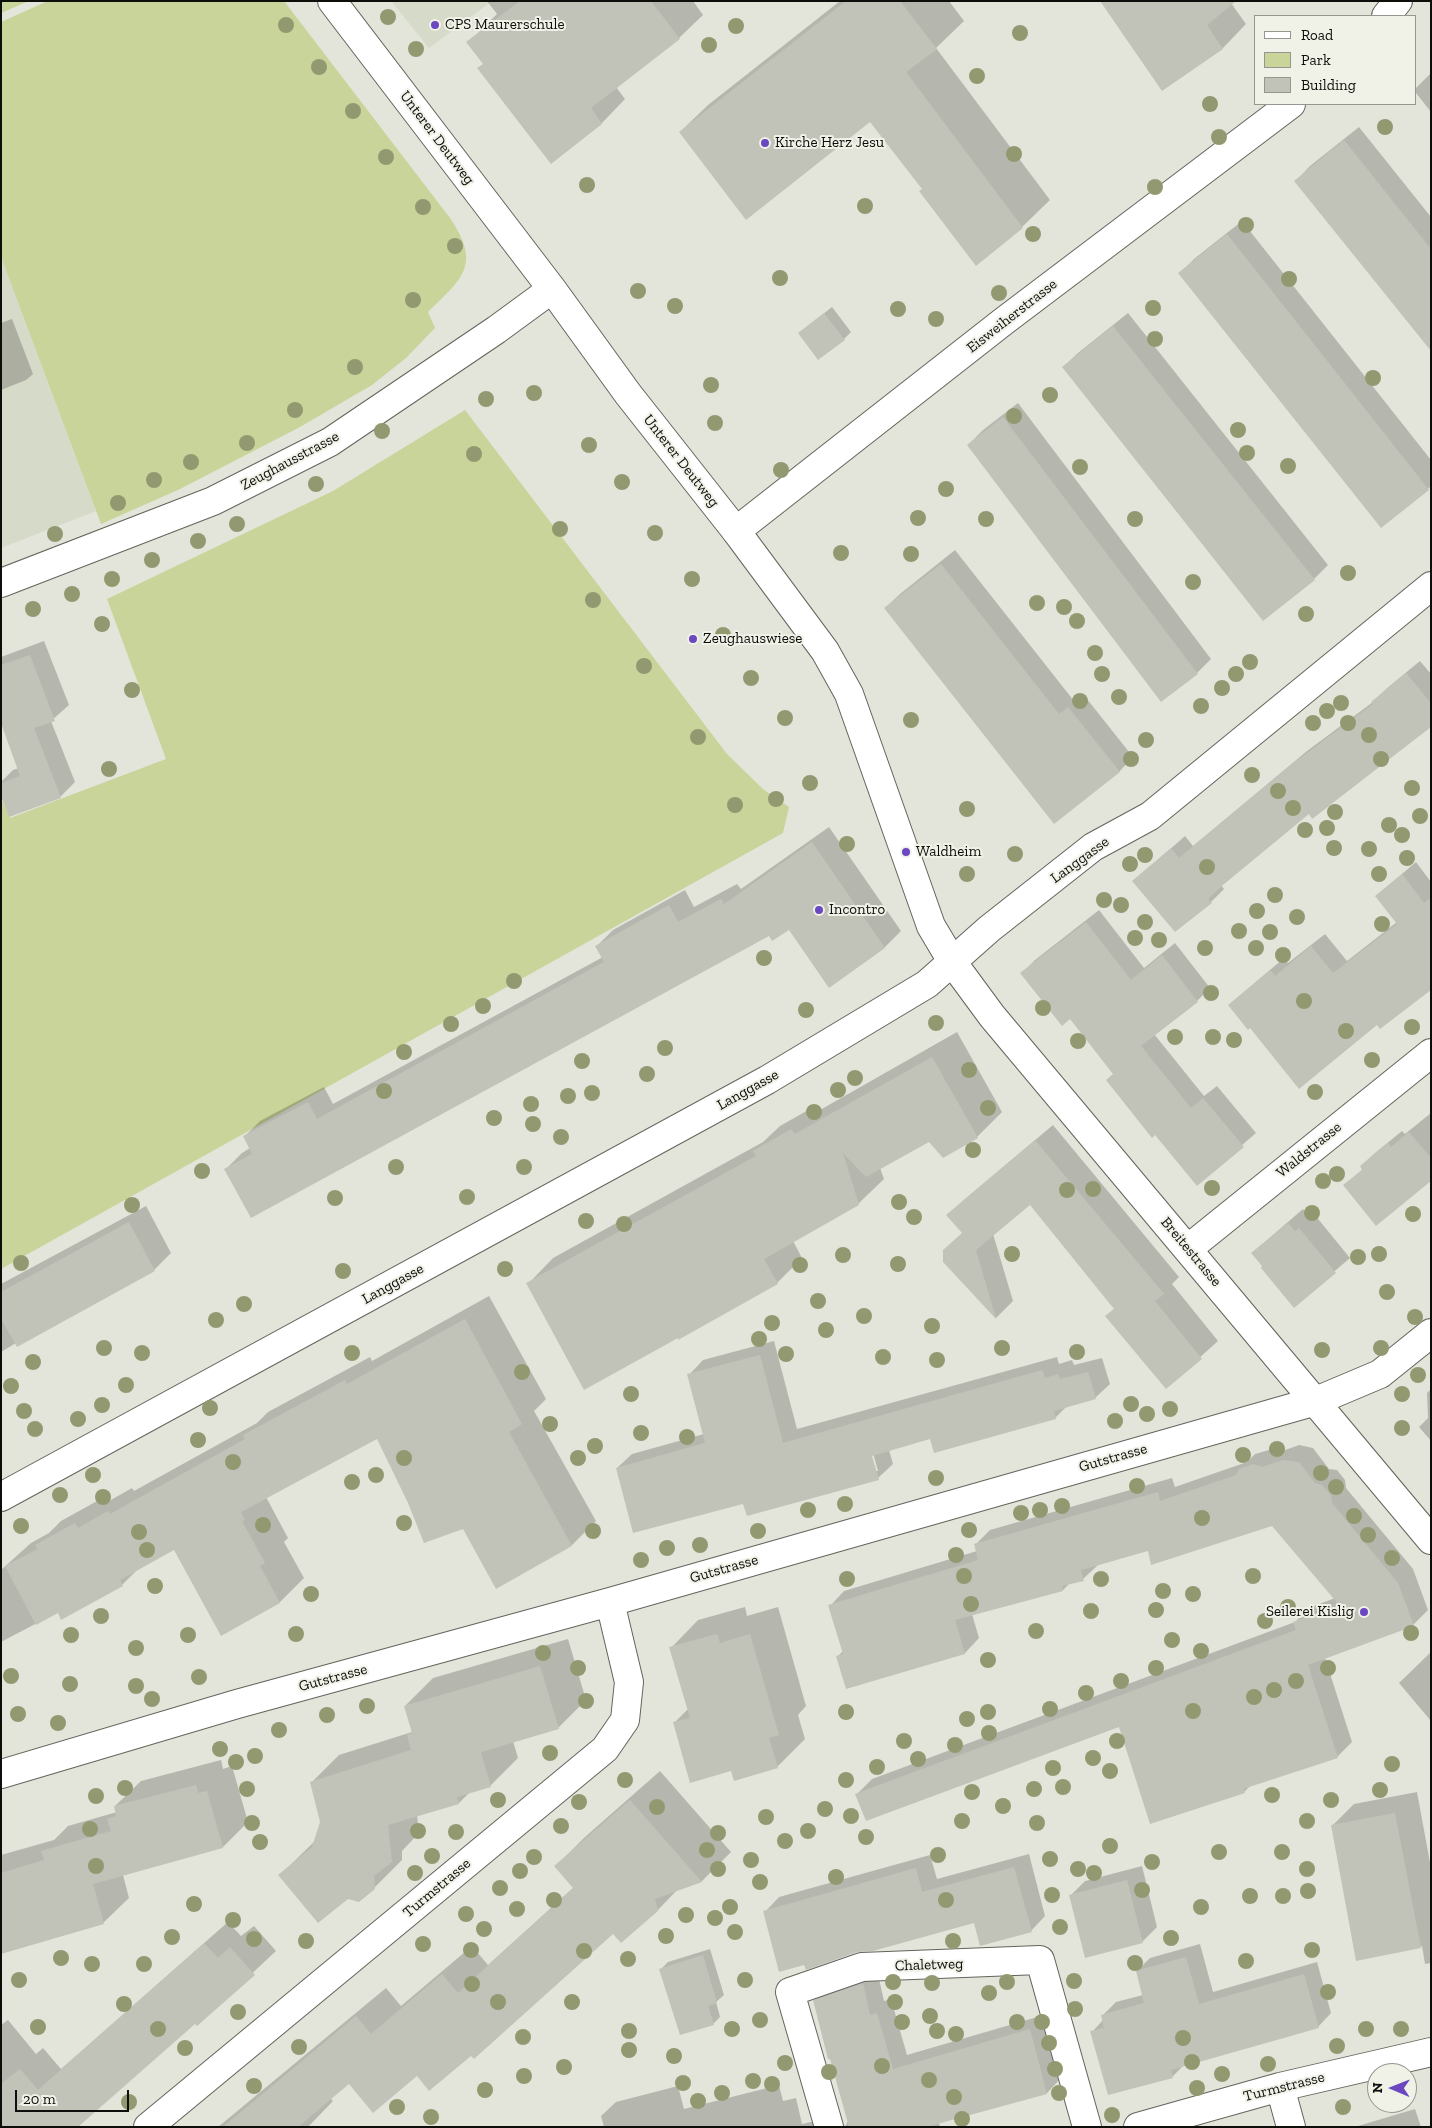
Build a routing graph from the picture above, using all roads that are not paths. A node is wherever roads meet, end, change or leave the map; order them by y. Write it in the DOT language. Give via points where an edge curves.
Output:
graph roads {
  1 [pos="332,1"];
  2 [pos="1398,1"];
  3 [pos="1387,15"];
  4 [pos="1290,105"];
  5 [pos="552,290"];
  6 [pos="736,531"];
  7 [pos="1,583"];
  8 [pos="1431,586"];
  9 [pos="953,963"];
  10 [pos="1431,1053"];
  11 [pos="1188,1248"];
  12 [pos="1431,1332"];
  13 [pos="1316,1401"];
  14 [pos="1,1497"];
  15 [pos="1431,1540"];
  16 [pos="610,1602"];
  17 [pos="1,1774"];
  18 [pos="1431,2052"];
  19 [pos="1280,2087"];
  20 [pos="148,2127"];
  21 [pos="829,2127"];
  22 [pos="1087,2127"];
  23 [pos="1138,2127"];
  24 [pos="1291,2127"];
  1 -- 5 [label="street, Unterer Deutweg"];
  2 -- 3 [label="street"];
  4 -- 6 [label="street, Eisweiherstrasse" via="1004,321"];
  5 -- 6 [label="street, Unterer Deutweg" via="628,394"];
  5 -- 7 [label="street, Zeughausstrasse" via="330,442 213,501"];
  6 -- 9 [label="street, Unterer Deutweg" via="825,652 849,694 931,926"];
  8 -- 9 [label="street, Langgasse" via="1150,816 1093,847 989,929"];
  9 -- 11 [label="street, Breitestrasse" via="992,1016"];
  9 -- 14 [label="street, Langgasse" via="928,984 768,1080"];
  10 -- 11 [label="street, Waldstrasse"];
  11 -- 13 [label="street, Breitestrasse"];
  12 -- 13 [label="street, Gutstrasse" via="1380,1374"];
  13 -- 15 [label="street, Breitestrasse"];
  13 -- 16 [label="street, Gutstrasse"];
  16 -- 17 [label="street, Gutstrasse" via="237,1704"];
  16 -- 20 [label="street, Turmstrasse" via="629,1682 625,1720 604,1749"];
  18 -- 19 [label="street, Turmstrasse"];
  19 -- 23 [label="street, Turmstrasse"];
  19 -- 24 [label="street"];
  21 -- 22 [label="street, Chaletweg" via="790,1992 862,1968 1040,1960"];
}
